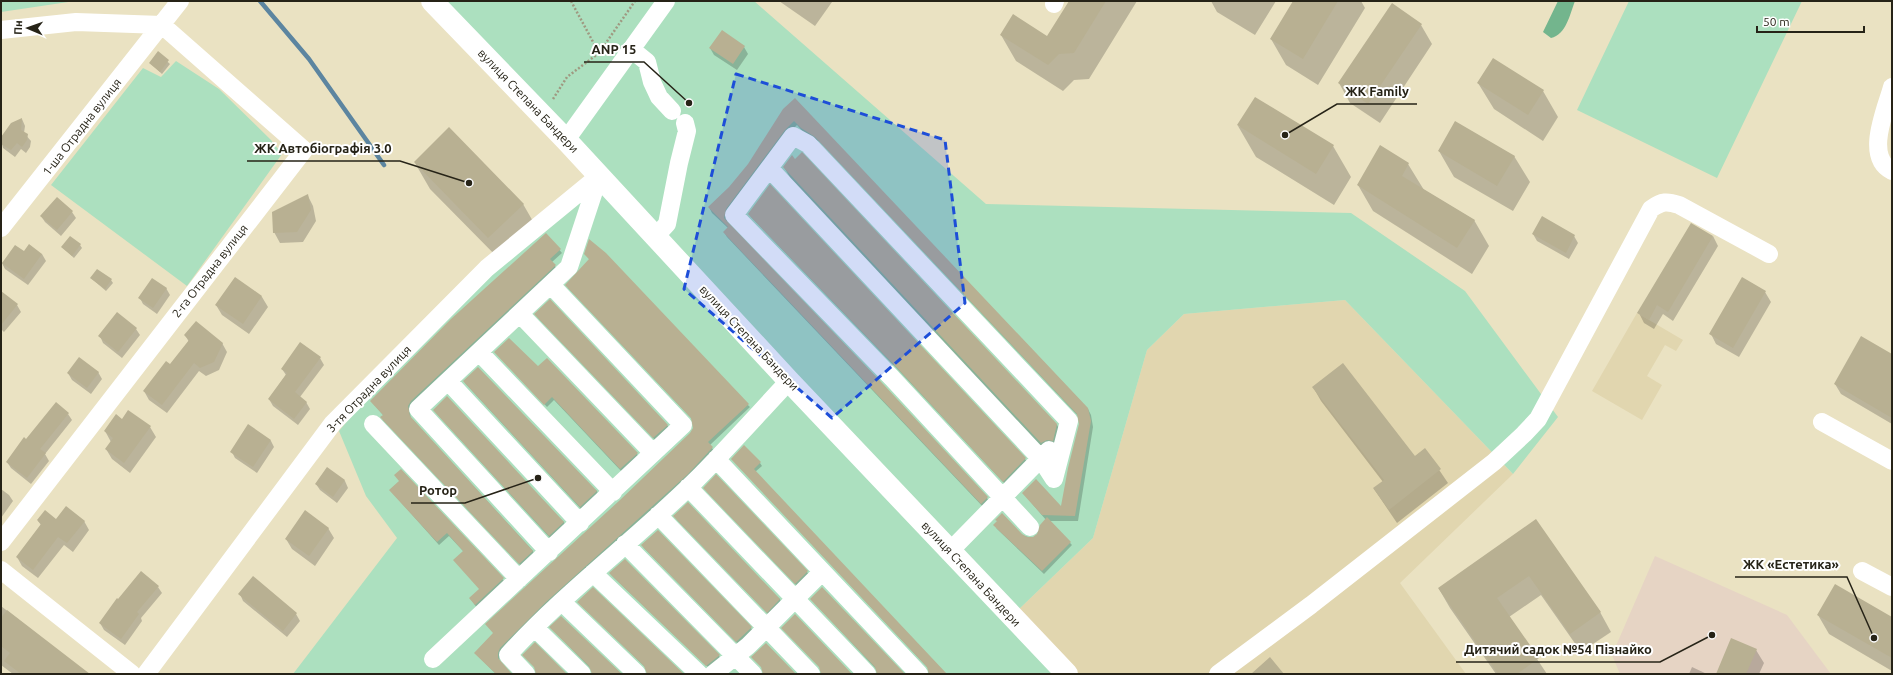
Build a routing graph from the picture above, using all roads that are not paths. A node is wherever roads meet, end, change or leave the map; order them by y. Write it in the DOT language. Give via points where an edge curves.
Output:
graph roads {
  1 [pos="180,1"];
  2 [pos="432,1"];
  3 [pos="666,1"];
  4 [pos="162,25"];
  5 [pos="1,30"];
  6 [pos="631,50"];
  7 [pos="1892,87"];
  8 [pos="566,140"];
  9 [pos="769,168"];
  10 [pos="1892,171"];
  11 [pos="600,176"];
  12 [pos="1,228"];
  13 [pos="655,237"];
  14 [pos="1769,254"];
  15 [pos="550,285"];
  16 [pos="520,314"];
  17 [pos="479,352"];
  18 [pos="448,381"];
  19 [pos="789,381"];
  20 [pos="1069,421"];
  21 [pos="1822,422"];
  22 [pos="373,424"];
  23 [pos="653,454"];
  24 [pos="716,459"];
  25 [pos="1041,459"];
  26 [pos="1892,461"];
  27 [pos="688,487"];
  28 [pos="613,492"];
  29 [pos="1003,498"];
  30 [pos="658,515"];
  31 [pos="580,523"];
  32 [pos="1030,527"];
  33 [pos="1,542"];
  34 [pos="625,544"];
  35 [pos="950,551"];
  36 [pos="549,552"];
  37 [pos="1,570"];
  38 [pos="1862,571"];
  39 [pos="822,572"];
  40 [pos="593,573"];
  41 [pos="519,580"];
  42 [pos="1892,587"];
  43 [pos="795,599"];
  44 [pos="562,602"];
  45 [pos="535,628"];
  46 [pos="766,628"];
  47 [pos="735,655"];
  48 [pos="433,659"];
  49 [pos="132,674"];
  50 [pos="146,674"];
  51 [pos="526,674"];
  52 [pos="582,674"];
  53 [pos="637,674"];
  54 [pos="699,674"];
  55 [pos="712,674"];
  56 [pos="753,674"];
  57 [pos="811,674"];
  58 [pos="867,674"];
  59 [pos="919,674"];
  60 [pos="1066,674"];
  61 [pos="1218,674"];
  1 -- 4 [label="street, 1-ша Отрадна вулиця"];
  2 -- 8 [label="main road, вулиця Степана Бандери"];
  3 -- 6 [label="street"];
  4 -- 5 [label="street" via="76,22"];
  4 -- 12 [label="street, 1-ша Отрадна вулиця"];
  4 -- 33 [label="street, 2-га Отрадна вулиця" via="304,150"];
  6 -- 8 [label="street"];
  6 -- 13 [label="street" via="647,62 659,97 687,131 667,224"];
  7 -- 10 [label="street" via="1880,127 1877,150 1881,162"];
  8 -- 11 [label="main road, вулиця Степана Бандери"];
  9 -- 20 [label="street" via="793,136 808,144"];
  9 -- 25 [label="street"];
  9 -- 29 [label="street" via="734,215 892,378"];
  11 -- 13 [label="main road, вулиця Степана Бандери"];
  11 -- 15 [label="street" via="569,267"];
  11 -- 50 [label="street, 3-тя Отрадна вулиця" via="487,268 333,423"];
  13 -- 19 [label="main road, вулиця Степана Бандери"];
  14 -- 61 [label="street" via="1679,204 1667,201 1658,204 1652,209 1541,412 1524,434 1494,462"];
  15 -- 16 [label="street"];
  15 -- 23 [label="street" via="683,425"];
  16 -- 17 [label="street"];
  16 -- 23 [label="street"];
  17 -- 18 [label="street"];
  17 -- 28 [label="street"];
  18 -- 31 [label="street"];
  18 -- 36 [label="street" via="418,409"];
  19 -- 24 [label="street"];
  19 -- 35 [label="main road, вулиця Степана Бандери"];
  20 -- 25 [label="street" via="1058,441"];
  20 -- 25 [label="street" via="1054,479"];
  21 -- 26 [label="street"];
  22 -- 41 [label="street"];
  23 -- 28 [label="street"];
  24 -- 27 [label="street"];
  24 -- 39 [label="street"];
  25 -- 29 [label="street"];
  27 -- 30 [label="street"];
  27 -- 43 [label="street"];
  28 -- 31 [label="street"];
  29 -- 32 [label="street"];
  29 -- 35 [label="street"];
  30 -- 34 [label="street"];
  30 -- 46 [label="street"];
  31 -- 36 [label="street"];
  34 -- 40 [label="street"];
  34 -- 47 [label="street"];
  35 -- 60 [label="main road, вулиця Степана Бандери"];
  36 -- 41 [label="street"];
  37 -- 49 [label="street"];
  38 -- 42 [label="street"];
  39 -- 43 [label="street"];
  39 -- 59 [label="street"];
  40 -- 44 [label="street"];
  40 -- 54 [label="street"];
  41 -- 48 [label="street"];
  43 -- 46 [label="street"];
  43 -- 58 [label="street"];
  44 -- 45 [label="street"];
  44 -- 53 [label="street"];
  45 -- 51 [label="street" via="508,655"];
  45 -- 52 [label="street"];
  46 -- 47 [label="street"];
  46 -- 57 [label="street"];
  47 -- 55 [label="street"];
  47 -- 56 [label="street"];
}
